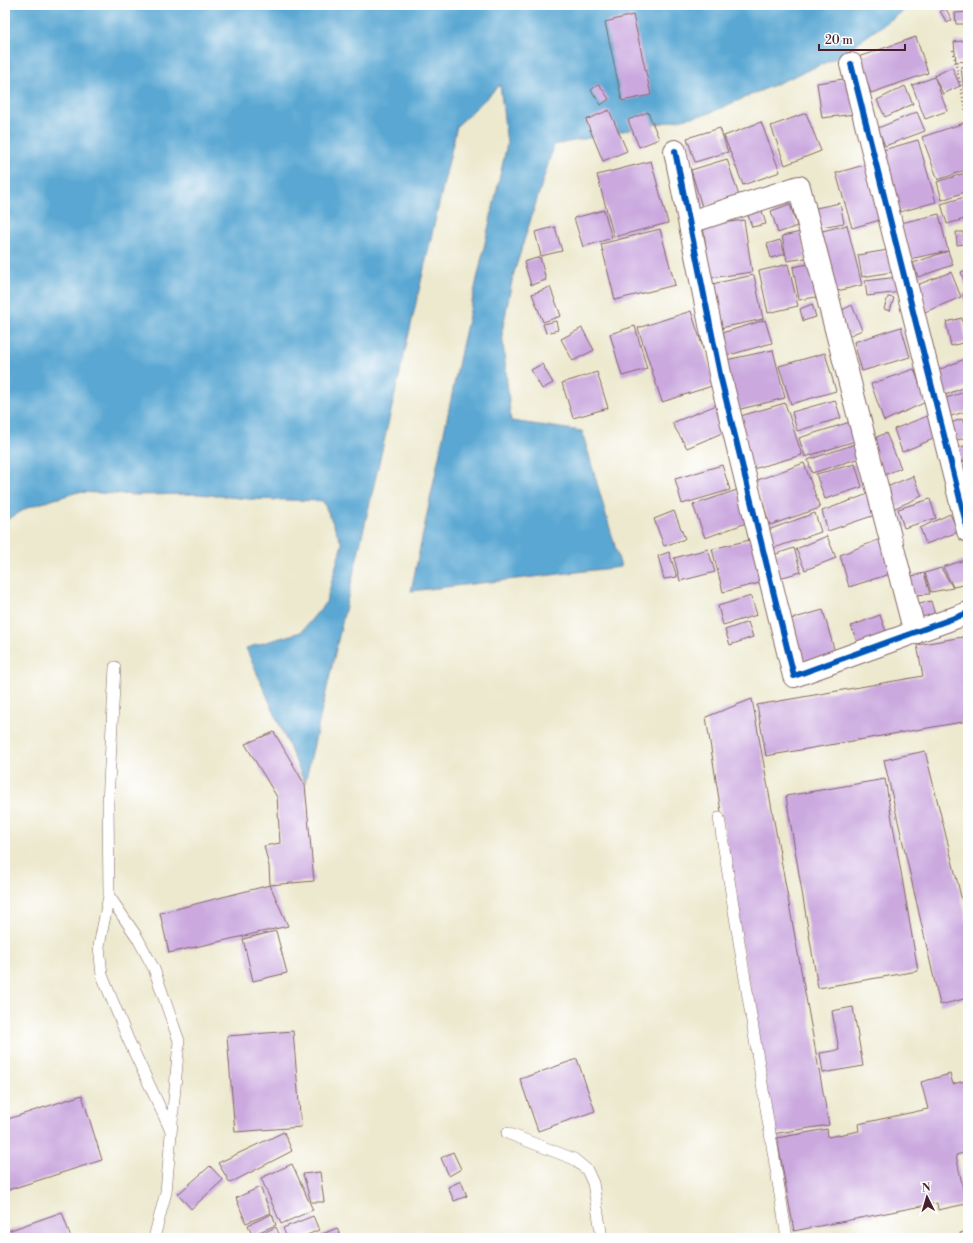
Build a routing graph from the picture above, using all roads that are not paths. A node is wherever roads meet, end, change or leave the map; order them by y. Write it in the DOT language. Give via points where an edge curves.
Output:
graph roads {
  1 [pos="851,64"];
  2 [pos="676,151"];
  3 [pos="690,222"];
  4 [pos="968,531"];
  5 [pos="968,613"];
  6 [pos="914,633"];
  7 [pos="115,667"];
  8 [pos="719,818"];
  9 [pos="109,896"];
  10 [pos="170,1130"];
  11 [pos="507,1133"];
  12 [pos="154,1238"];
  13 [pos="602,1238"];
  14 [pos="787,1238"];
  1 -- 4 [label="street"];
  2 -- 3 [label="street"];
  3 -- 6 [label="street" via="799,187"];
  3 -- 6 [label="street" via="722,379 794,676"];
  5 -- 6 [label="street"];
  7 -- 9 [label="lane" via="108,802"];
  8 -- 14 [label="lane"];
  9 -- 10 [label="lane" via="99,946 102,975"];
  9 -- 10 [label="lane" via="137,937 154,969 179,1041"];
  10 -- 12 [label="lane" via="166,1192"];
  11 -- 13 [label="lane" via="574,1159 587,1170 593,1183"];
}
